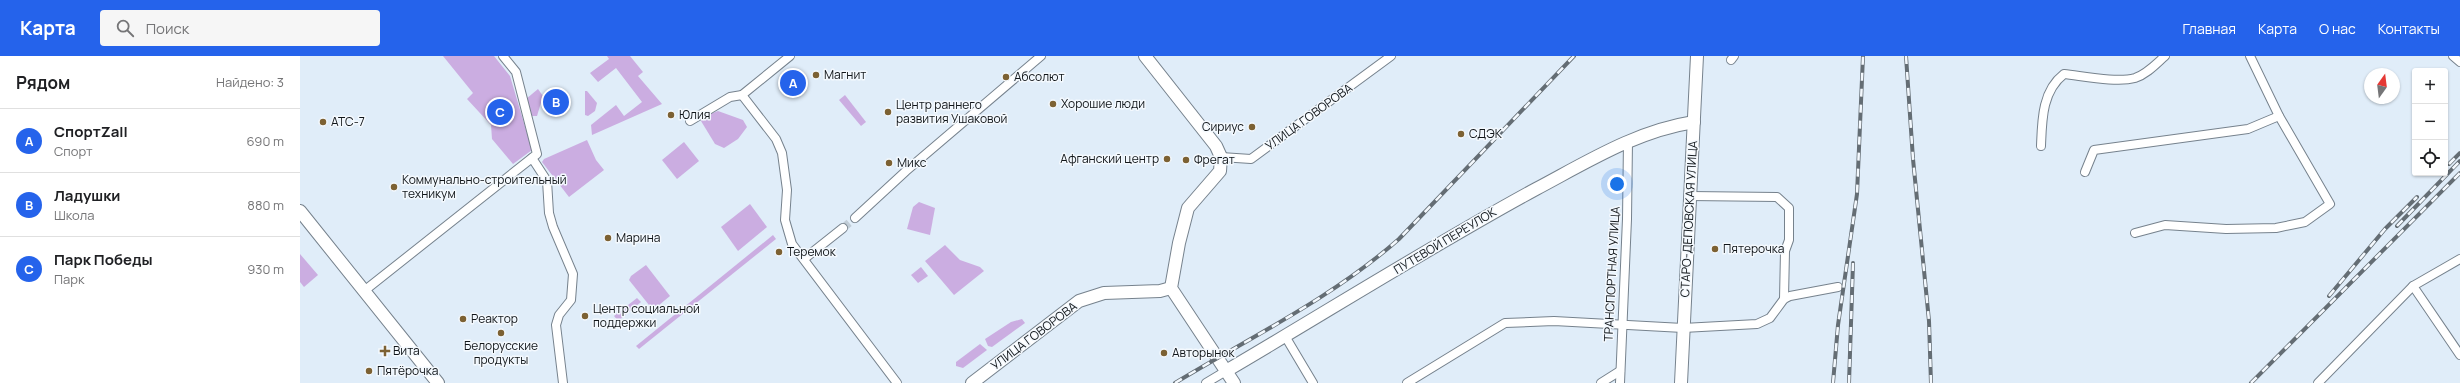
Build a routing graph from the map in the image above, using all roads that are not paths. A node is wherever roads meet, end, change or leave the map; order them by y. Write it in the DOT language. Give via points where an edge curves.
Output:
graph roads {
  1 [pos="503,56"];
  2 [pos="790,56"];
  3 [pos="1041,56"];
  4 [pos="1145,56"];
  5 [pos="1391,56"];
  6 [pos="1697,56"];
  7 [pos="2165,56"];
  8 [pos="2250,56"];
  9 [pos="2453,56"];
  10 [pos="2460,62"];
  11 [pos="742,95"];
  12 [pos="2279,116"];
  13 [pos="690,121"];
  14 [pos="1694,122"];
  15 [pos="1628,141"];
  16 [pos="2041,146"];
  17 [pos="1221,157"];
  18 [pos="532,158"];
  19 [pos="2085,172"];
  20 [pos="1690,196"];
  21 [pos="300,211"];
  22 [pos="855,218"];
  23 [pos="843,228"];
  24 [pos="2135,233"];
  25 [pos="804,259"];
  26 [pos="2460,259"];
  27 [pos="2413,286"];
  28 [pos="1838,287"];
  29 [pos="1171,288"];
  30 [pos="364,291"];
  31 [pos="1784,299"];
  32 [pos="1622,324"];
  33 [pos="1683,328"];
  34 [pos="1285,336"];
  35 [pos="2460,355"];
  36 [pos="1226,371"];
  37 [pos="1620,371"];
  38 [pos="438,383"];
  39 [pos="563,383"];
  40 [pos="897,383"];
  41 [pos="972,383"];
  42 [pos="1206,383"];
  43 [pos="1234,383"];
  44 [pos="1313,383"];
  45 [pos="1407,383"];
  46 [pos="1601,383"];
  47 [pos="1620,383"];
  48 [pos="1681,383"];
  49 [pos="2318,383"];
  1 -- 18 [label="street" via="516,72 537,154"];
  2 -- 11 [label="street"];
  3 -- 22 [label="street" via="906,170"];
  4 -- 17 [label="street" via="1216,146"];
  5 -- 17 [label="street, УЛИЦА ГОВОРОВА" via="1251,159"];
  6 -- 14 [label="street, СТАРО-ДЕПОВСКАЯ УЛИЦА"];
  7 -- 16 [label="street" via="2147,72 2135,78 2064,74 2054,81 2042,111"];
  8 -- 12 [label="street"];
  9 -- 10 [label="street"];
  11 -- 13 [label="street" via="730,97"];
  11 -- 25 [label="street" via="776,139 782,153 787,190 785,220 792,244"];
  12 -- 19 [label="street" via="2248,129 2094,150"];
  12 -- 24 [label="street" via="2330,204 2305,222 2276,228 2226,229 2165,225"];
  14 -- 15 [label="street, ПУТЕВОЙ ПЕРЕУЛОК" via="1656,130"];
  14 -- 20 [label="street, СТАРО-ДЕПОВСКАЯ УЛИЦА"];
  15 -- 32 [label="street, ТРАНСПОРТНАЯ УЛИЦА"];
  15 -- 34 [label="street, ПУТЕВОЙ ПЕРЕУЛОК" via="1493,212"];
  17 -- 29 [label="street" via="1220,171 1188,208 1178,243"];
  18 -- 30 [label="street"];
  18 -- 39 [label="street" via="547,181 549,213 573,274 571,300 559,315 556,325"];
  20 -- 31 [label="street" via="1777,197 1789,208"];
  20 -- 33 [label="street, СТАРО-ДЕПОВСКАЯ УЛИЦА"];
  21 -- 30 [label="street"];
  23 -- 25 [label="street"];
  25 -- 40 [label="street"];
  26 -- 27 [label="street"];
  27 -- 35 [label="street"];
  27 -- 49 [label="street"];
  28 -- 31 [label="street"];
  29 -- 36 [label="street"];
  29 -- 41 [label="street, УЛИЦА ГОВОРОВА" via="1160,291 1104,293 1079,301"];
  30 -- 38 [label="street"];
  31 -- 33 [label="street" via="1770,318 1757,324"];
  32 -- 33 [label="street"];
  32 -- 37 [label="street, ТРАНСПОРТНАЯ УЛИЦА"];
  32 -- 45 [label="street" via="1554,320 1505,323"];
  33 -- 48 [label="street, СТАРО-ДЕПОВСКАЯ УЛИЦА"];
  34 -- 36 [label="street, ПУТЕВОЙ ПЕРЕУЛОК"];
  34 -- 44 [label="street"];
  36 -- 42 [label="street, ПУТЕВОЙ ПЕРЕУЛОК"];
  36 -- 43 [label="street"];
  37 -- 46 [label="street"];
  37 -- 47 [label="street, ТРАНСПОРТНАЯ УЛИЦА"];
}
